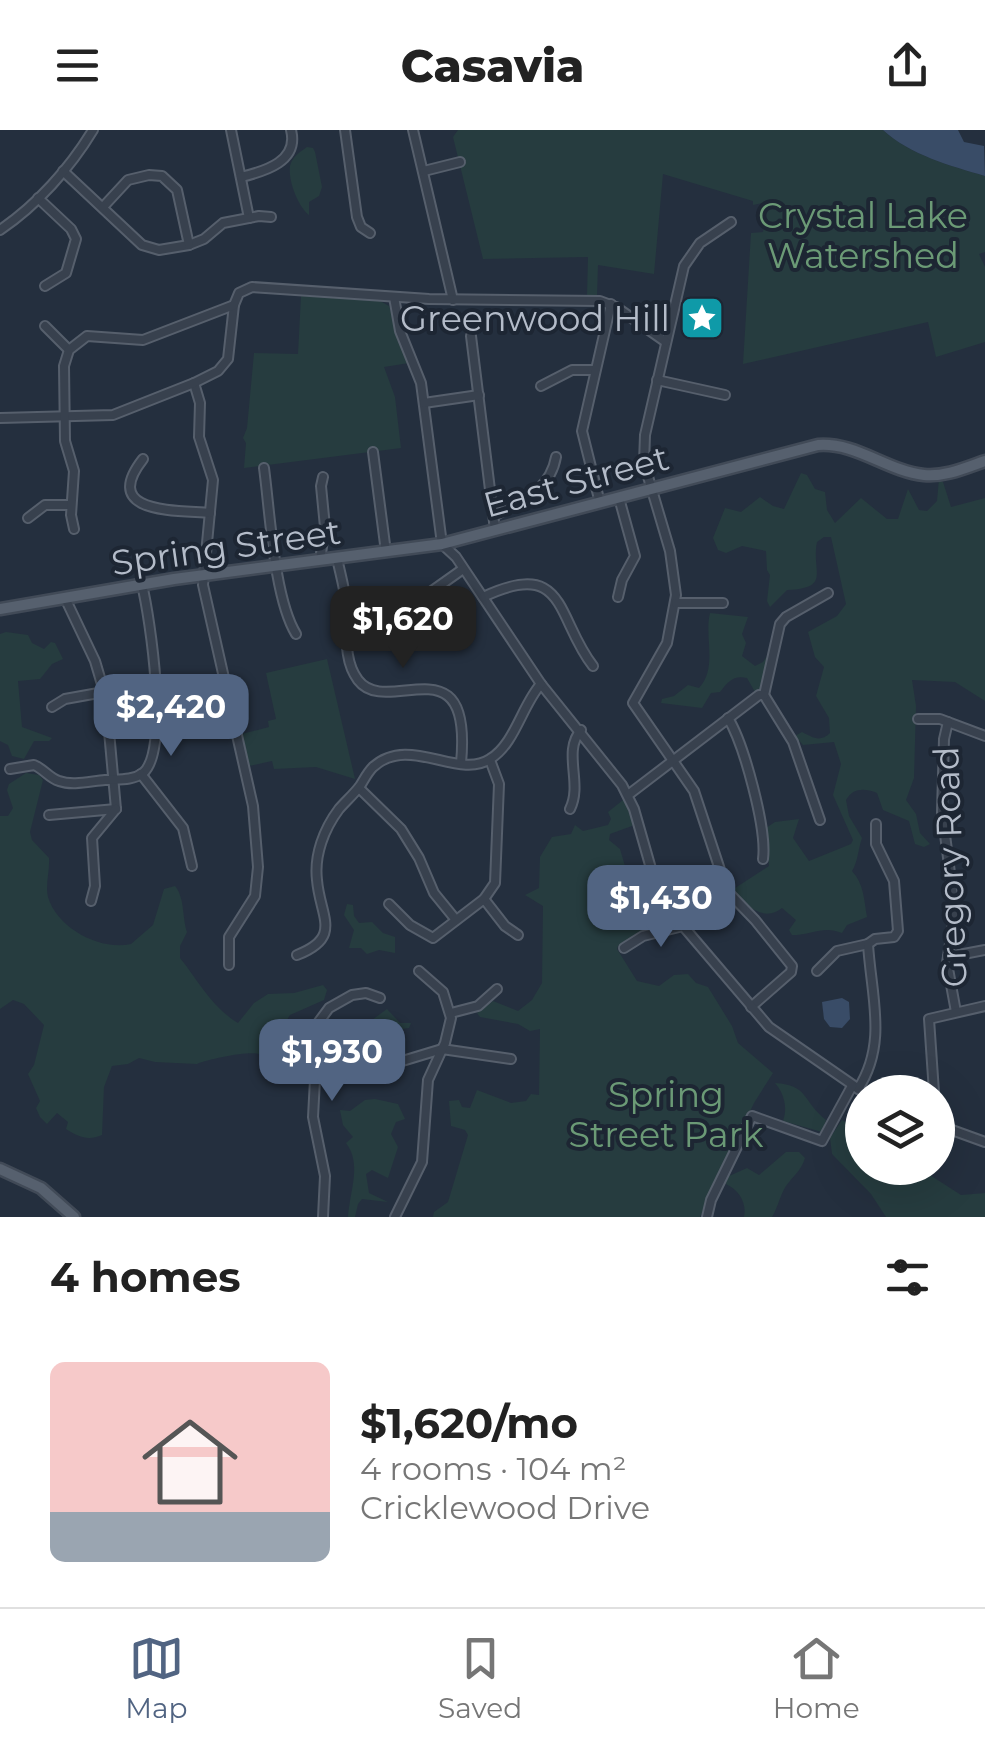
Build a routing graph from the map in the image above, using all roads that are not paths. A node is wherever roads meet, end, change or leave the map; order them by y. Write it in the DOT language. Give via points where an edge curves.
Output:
graph roads {
  1 [pos="93,130"];
  2 [pos="230,130"];
  3 [pos="291,130"];
  4 [pos="345,130"];
  5 [pos="413,130"];
  6 [pos="460,162"];
  7 [pos="63,170"];
  8 [pos="424,170"];
  9 [pos="240,176"];
  10 [pos="38,198"];
  11 [pos="103,206"];
  12 [pos="249,218"];
  13 [pos="272,218"];
  14 [pos="731,222"];
  15 [pos="0,230"];
  16 [pos="370,233"];
  17 [pos="189,245"];
  18 [pos="46,286"];
  19 [pos="394,297"];
  20 [pos="453,300"];
  21 [pos="611,304"];
  22 [pos="234,305"];
  23 [pos="45,326"];
  24 [pos="471,336"];
  25 [pos="666,342"];
  26 [pos="69,350"];
  27 [pos="595,370"];
  28 [pos="658,380"];
  29 [pos="194,383"];
  30 [pos="542,386"];
  31 [pos="479,395"];
  32 [pos="725,395"];
  33 [pos="424,403"];
  34 [pos="65,416"];
  35 [pos="0,418"];
  36 [pos="373,452"];
  37 [pos="556,457"];
  38 [pos="144,459"];
  39 [pos="985,462"];
  40 [pos="264,468"];
  41 [pos="323,477"];
  42 [pos="652,490"];
  43 [pos="620,498"];
  44 [pos="600,503"];
  45 [pos="72,505"];
  46 [pos="210,513"];
  47 [pos="494,516"];
  48 [pos="28,518"];
  49 [pos="74,529"];
  50 [pos="495,530"];
  51 [pos="448,543"];
  52 [pos="386,552"];
  53 [pos="337,558"];
  54 [pos="320,560"];
  55 [pos="278,566"];
  56 [pos="464,569"];
  57 [pos="204,576"];
  58 [pos="142,585"];
  59 [pos="828,593"];
  60 [pos="483,597"];
  61 [pos="618,597"];
  62 [pos="65,598"];
  63 [pos="676,603"];
  64 [pos="723,603"];
  65 [pos="0,609"];
  66 [pos="424,612"];
  67 [pos="296,634"];
  68 [pos="594,666"];
  69 [pos="541,684"];
  70 [pos="104,692"];
  71 [pos="764,694"];
  72 [pos="52,707"];
  73 [pos="728,718"];
  74 [pos="918,719"];
  75 [pos="948,722"];
  76 [pos="580,730"];
  77 [pos="985,736"];
  78 [pos="490,760"];
  79 [pos="673,760"];
  80 [pos="461,762"];
  81 [pos="10,769"];
  82 [pos="141,774"];
  83 [pos="114,780"];
  84 [pos="359,788"];
  85 [pos="628,795"];
  86 [pos="570,808"];
  87 [pos="116,809"];
  88 [pos="49,815"];
  89 [pos="820,820"];
  90 [pos="876,824"];
  91 [pos="764,859"];
  92 [pos="192,866"];
  93 [pos="484,899"];
  94 [pos="92,901"];
  95 [pos="389,904"];
  96 [pos="456,920"];
  97 [pos="683,926"];
  98 [pos="518,935"];
  99 [pos="868,944"];
  100 [pos="624,948"];
  101 [pos="985,950"];
  102 [pos="297,956"];
  103 [pos="948,957"];
  104 [pos="228,965"];
  105 [pos="419,971"];
  106 [pos="817,971"];
  107 [pos="497,990"];
  108 [pos="380,998"];
  109 [pos="985,1006"];
  110 [pos="751,1007"];
  111 [pos="956,1012"];
  112 [pos="451,1013"];
  113 [pos="442,1049"];
  114 [pos="511,1059"];
  115 [pos="356,1075"];
  116 [pos="866,1075"];
  117 [pos="933,1075"];
  118 [pos="845,1080"];
  119 [pos="845,1108"];
  120 [pos="955,1131"];
  121 [pos="985,1142"];
  122 [pos="0,1169"];
  123 [pos="74,1217"];
  124 [pos="323,1217"];
  125 [pos="395,1217"];
  126 [pos="707,1217"];
  1 -- 7 [label="street"];
  2 -- 9 [label="street"];
  3 -- 9 [label="street" via="293,148 286,159"];
  4 -- 16 [label="street" via="357,217"];
  5 -- 8 [label="street"];
  6 -- 8 [label="street"];
  7 -- 10 [label="street"];
  7 -- 11 [label="street"];
  8 -- 20 [label="street"];
  9 -- 12 [label="street"];
  10 -- 15 [label="street"];
  10 -- 18 [label="street" via="76,240 66,273"];
  11 -- 17 [label="street" via="150,249"];
  11 -- 17 [label="street" via="128,180 162,176 177,190"];
  12 -- 13 [label="street"];
  12 -- 17 [label="street" via="219,225"];
  14 -- 25 [label="street" via="702,241 686,262"];
  19 -- 20 [label="street"];
  19 -- 22 [label="street" via="250,287"];
  19 -- 33 [label="street"];
  20 -- 21 [label="street"];
  21 -- 25 [label="street"];
  21 -- 27 [label="street"];
  22 -- 26 [label="street" via="146,339 92,334"];
  22 -- 29 [label="street" via="228,359"];
  23 -- 26 [label="street"];
  24 -- 31 [label="street"];
  25 -- 28 [label="street"];
  26 -- 34 [label="street"];
  27 -- 30 [label="street" via="570,370"];
  27 -- 44 [label="street" via="582,436"];
  28 -- 32 [label="street"];
  28 -- 42 [label="street" via="642,451"];
  29 -- 34 [label="street" via="117,414"];
  29 -- 46 [label="street" via="199,437 213,476"];
  31 -- 33 [label="street"];
  31 -- 47 [label="street"];
  33 -- 51 [label="street"];
  34 -- 35 [label="street"];
  34 -- 45 [label="street"];
  36 -- 52 [label="street"];
  37 -- 47 [label="street" via="542,488"];
  38 -- 46 [label="street" via="130,480 136,501"];
  39 -- 42 [label="main road, East Street" via="922,475 823,444"];
  40 -- 55 [label="street"];
  41 -- 54 [label="street"];
  42 -- 43 [label="main road, East Street"];
  42 -- 63 [label="street"];
  43 -- 44 [label="main road, East Street"];
  43 -- 61 [label="street" via="635,556"];
  44 -- 50 [label="main road, East Street"];
  45 -- 48 [label="street" via="45,506"];
  45 -- 49 [label="street"];
  46 -- 57 [label="street"];
  47 -- 50 [label="street"];
  50 -- 51 [label="main road, East Street"];
  51 -- 52 [label="main road, Spring Street"];
  51 -- 56 [label="street"];
  52 -- 53 [label="main road, Spring Street"];
  53 -- 54 [label="main road, Spring Street"];
  53 -- 80 [label="street" via="357,678 372,690 448,696 461,718"];
  54 -- 55 [label="main road, Spring Street"];
  55 -- 57 [label="main road, Spring Street"];
  55 -- 67 [label="street"];
  56 -- 60 [label="street"];
  56 -- 66 [label="street" via="434,589"];
  57 -- 58 [label="main road, Spring Street"];
  57 -- 104 [label="street" via="252,803 258,867 254,898 229,937"];
  58 -- 62 [label="main road, Spring Street"];
  58 -- 82 [label="street" via="152,628 156,721 153,757"];
  59 -- 71 [label="street" via="780,624"];
  60 -- 68 [label="street" via="525,584 548,589"];
  60 -- 69 [label="street"];
  62 -- 65 [label="main road, Spring Street"];
  62 -- 70 [label="street"];
  63 -- 64 [label="street"];
  63 -- 79 [label="street" via="667,643 633,704"];
  69 -- 76 [label="street"];
  69 -- 78 [label="street"];
  70 -- 72 [label="street"];
  70 -- 83 [label="street"];
  71 -- 73 [label="street"];
  71 -- 89 [label="street" via="793,742"];
  73 -- 79 [label="street"];
  73 -- 91 [label="street" via="756,800"];
  74 -- 75 [label="street"];
  75 -- 77 [label="street"];
  75 -- 103 [label="street, Gregory Road" via="942,812 956,916"];
  76 -- 85 [label="street"];
  76 -- 86 [label="street" via="572,744"];
  78 -- 80 [label="street"];
  78 -- 93 [label="street" via="500,784 497,870"];
  79 -- 85 [label="street"];
  79 -- 110 [label="street" via="700,805 727,891 792,968"];
  80 -- 84 [label="street" via="396,756 372,768"];
  81 -- 83 [label="street" via="34,765 66,783"];
  82 -- 83 [label="street"];
  82 -- 92 [label="street" via="183,828"];
  83 -- 87 [label="street"];
  84 -- 96 [label="street" via="401,828 432,890"];
  84 -- 102 [label="street" via="333,818 319,850 324,936"];
  85 -- 97 [label="street" via="652,872"];
  87 -- 88 [label="street"];
  87 -- 94 [label="street" via="92,838"];
  90 -- 99 [label="street" via="877,846 894,882 898,932"];
  93 -- 96 [label="street"];
  93 -- 98 [label="street"];
  95 -- 96 [label="street" via="432,938"];
  97 -- 100 [label="street"];
  97 -- 110 [label="street"];
  99 -- 106 [label="street" via="838,952"];
  99 -- 116 [label="street" via="876,1034"];
  101 -- 103 [label="street"];
  103 -- 111 [label="street, Gregory Road"];
  105 -- 112 [label="street" via="441,989"];
  107 -- 112 [label="street" via="478,1006"];
  108 -- 124 [label="street" via="352,995 318,1023 313,1118 325,1176"];
  109 -- 111 [label="street"];
  110 -- 118 [label="street" via="782,1038"];
  111 -- 117 [label="street" via="929,1019"];
  112 -- 113 [label="street"];
  113 -- 114 [label="street"];
  113 -- 115 [label="street"];
  113 -- 125 [label="street" via="428,1080 422,1162"];
  119 -- 126 [label="street" via="822,1141 752,1115"];
  120 -- 121 [label="street"];
  122 -- 123 [label="main road" via="41,1188"];
}
